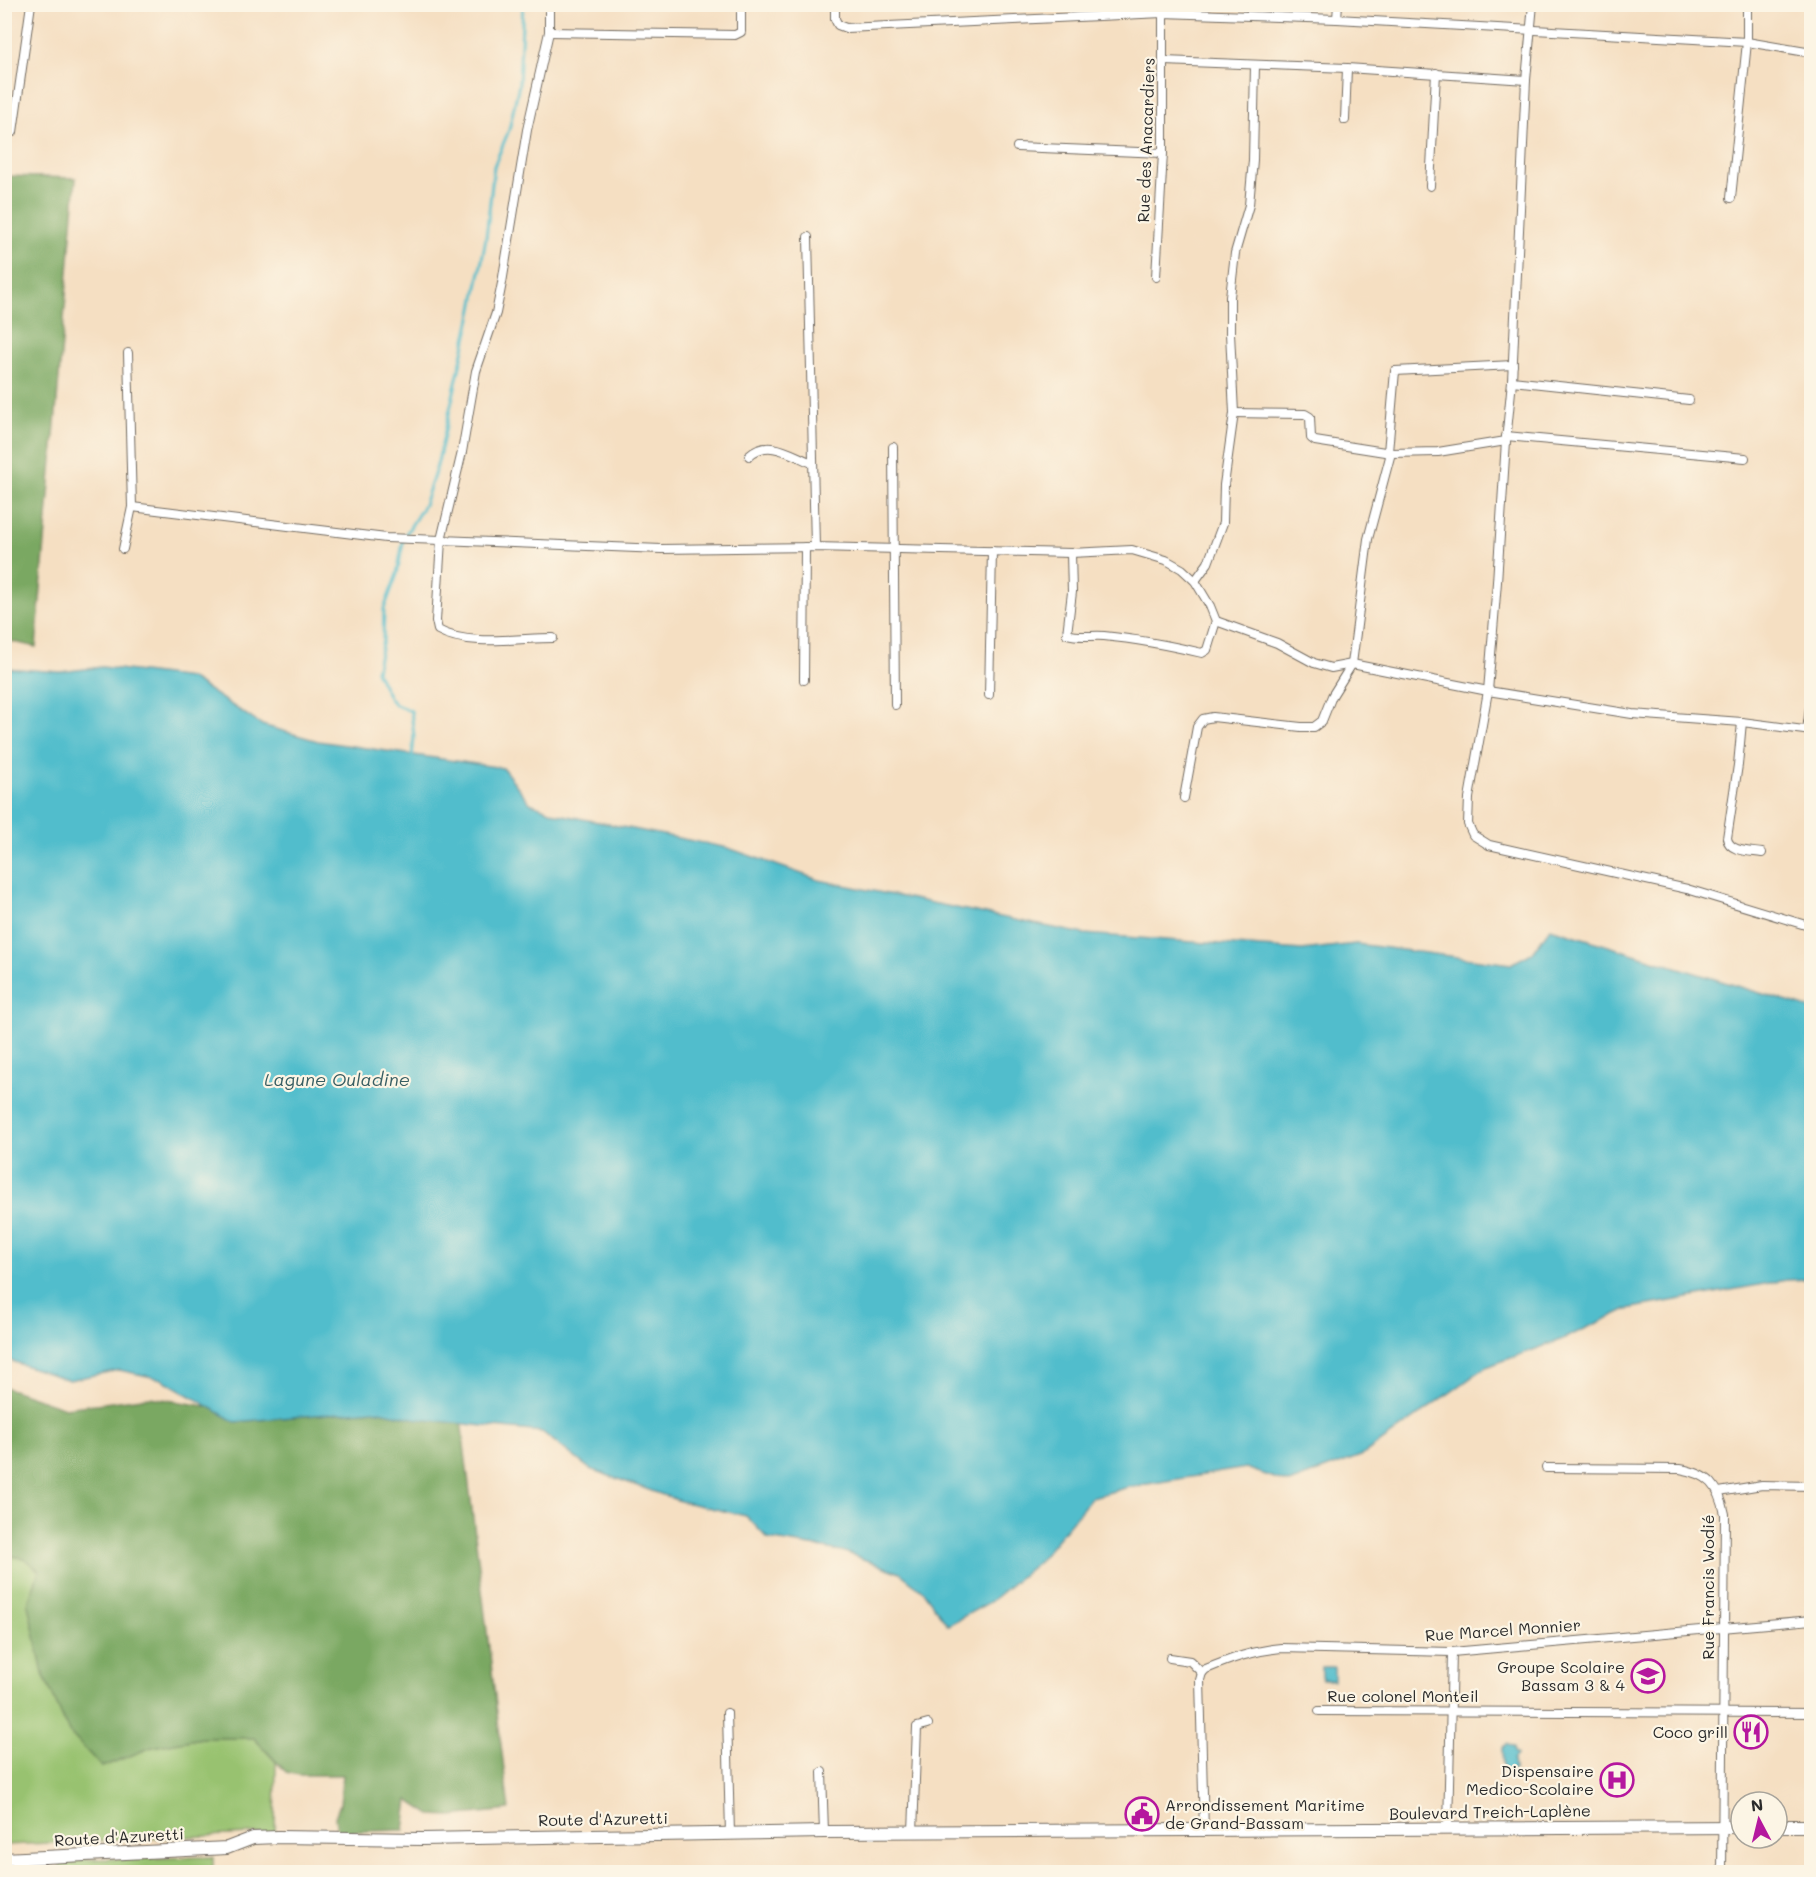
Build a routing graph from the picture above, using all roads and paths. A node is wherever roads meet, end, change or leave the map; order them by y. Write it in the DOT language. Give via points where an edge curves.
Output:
graph roads {
  1 [pos="31,4"];
  2 [pos="549,4"];
  3 [pos="741,4"];
  4 [pos="835,4"];
  5 [pos="1338,4"];
  6 [pos="1533,4"];
  7 [pos="1747,4"];
  8 [pos="1163,9"];
  9 [pos="1337,19"];
  10 [pos="1530,31"];
  11 [pos="549,32"];
  12 [pos="1747,42"];
  13 [pos="1812,53"];
  14 [pos="1164,61"];
  15 [pos="1255,65"];
  16 [pos="1347,68"];
  17 [pos="1436,73"];
  18 [pos="1526,80"];
  19 [pos="1345,120"];
  20 [pos="13,132"];
  21 [pos="1017,147"];
  22 [pos="1162,153"];
  23 [pos="1430,186"];
  24 [pos="1731,198"];
  25 [pos="808,237"];
  26 [pos="1156,277"];
  27 [pos="128,353"];
  28 [pos="1513,365"];
  29 [pos="1512,381"];
  30 [pos="1689,400"];
  31 [pos="1234,412"];
  32 [pos="1506,439"];
  33 [pos="893,447"];
  34 [pos="1390,452"];
  35 [pos="748,456"];
  36 [pos="1745,458"];
  37 [pos="812,463"];
  38 [pos="132,507"];
  39 [pos="441,540"];
  40 [pos="805,547"];
  41 [pos="814,547"];
  42 [pos="894,547"];
  43 [pos="123,549"];
  44 [pos="992,551"];
  45 [pos="1071,553"];
  46 [pos="1195,581"];
  47 [pos="1216,621"];
  48 [pos="553,638"];
  49 [pos="1352,664"];
  50 [pos="804,680"];
  51 [pos="1488,691"];
  52 [pos="1812,691"];
  53 [pos="989,695"];
  54 [pos="895,705"];
  55 [pos="1742,722"];
  56 [pos="1809,731"];
  57 [pos="1184,798"];
  58 [pos="1762,853"];
  59 [pos="1812,927"];
  60 [pos="1546,1468"];
  61 [pos="1812,1486"];
  62 [pos="1719,1492"];
  63 [pos="1812,1620"];
  64 [pos="1723,1627"];
  65 [pos="1452,1652"];
  66 [pos="1170,1658"];
  67 [pos="1202,1673"];
  68 [pos="1319,1711"];
  69 [pos="1449,1711"];
  70 [pos="727,1713"];
  71 [pos="1723,1713"];
  72 [pos="1812,1713"];
  73 [pos="928,1724"];
  74 [pos="822,1772"];
  75 [pos="1789,1826"];
  76 [pos="1812,1826"];
  77 [pos="1722,1827"];
  78 [pos="1729,1827"];
  79 [pos="1448,1828"];
  80 [pos="824,1832"];
  81 [pos="914,1832"];
  82 [pos="1204,1832"];
  83 [pos="730,1834"];
  84 [pos="4,1859"];
  85 [pos="1722,1872"];
  1 -- 20 [label="street"];
  2 -- 11 [label="street"];
  3 -- 11 [label="street" via="741,32 735,34"];
  4 -- 8 [label="street" via="835,19 846,28"];
  5 -- 9 [label="street"];
  6 -- 10 [label="street"];
  7 -- 12 [label="street"];
  8 -- 9 [label="street"];
  8 -- 14 [label="street, Rue des Anacardiers"];
  9 -- 10 [label="street"];
  10 -- 12 [label="street"];
  10 -- 18 [label="street"];
  11 -- 39 [label="street" via="527,130 501,292 476,371"];
  12 -- 13 [label="street"];
  12 -- 24 [label="street"];
  14 -- 15 [label="street"];
  14 -- 22 [label="street, Rue des Anacardiers"];
  15 -- 16 [label="street"];
  15 -- 31 [label="street" via="1249,205 1235,253 1230,297"];
  16 -- 17 [label="street"];
  16 -- 19 [label="street"];
  17 -- 18 [label="street"];
  17 -- 23 [label="street"];
  18 -- 28 [label="street"];
  21 -- 22 [label="street"];
  22 -- 26 [label="street, Rue des Anacardiers"];
  25 -- 37 [label="street"];
  27 -- 38 [label="street"];
  28 -- 29 [label="street"];
  28 -- 34 [label="street" via="1395,371"];
  29 -- 30 [label="street"];
  29 -- 32 [label="street"];
  31 -- 34 [label="street" via="1305,414 1310,417 1311,438 1315,441"];
  31 -- 46 [label="street" via="1223,523 1208,563"];
  32 -- 34 [label="street" via="1437,452"];
  32 -- 36 [label="street"];
  32 -- 51 [label="street"];
  33 -- 42 [label="street"];
  34 -- 49 [label="street" via="1368,539"];
  35 -- 37 [label="street" via="767,446"];
  37 -- 41 [label="street"];
  38 -- 39 [label="street" via="386,538"];
  38 -- 43 [label="street"];
  39 -- 40 [label="street" via="661,549"];
  39 -- 48 [label="street" via="438,630 449,636 474,639"];
  40 -- 41 [label="street"];
  40 -- 50 [label="street"];
  41 -- 42 [label="street"];
  42 -- 44 [label="street"];
  42 -- 54 [label="street"];
  44 -- 45 [label="street"];
  44 -- 53 [label="street"];
  45 -- 46 [label="street" via="1140,552 1166,560"];
  45 -- 47 [label="street" via="1067,634 1169,645 1202,653 1207,650"];
  46 -- 47 [label="street"];
  47 -- 49 [label="street" via="1277,643 1314,663 1331,668"];
  49 -- 51 [label="street"];
  49 -- 57 [label="street" via="1322,721 1314,727 1203,719 1197,727"];
  51 -- 55 [label="street" via="1632,714"];
  51 -- 59 [label="street" via="1469,798 1468,824 1473,835 1489,845 1628,874"];
  52 -- 56 [label="street"];
  55 -- 56 [label="street"];
  55 -- 58 [label="street" via="1728,843"];
  60 -- 62 [label="street, Rue Francis Wodié" via="1680,1469 1697,1472"];
  61 -- 62 [label="street" via="1762,1485"];
  62 -- 64 [label="street, Rue Francis Wodié" via="1725,1514"];
  63 -- 64 [label="street, Rue Marcel Monnier"];
  64 -- 65 [label="street, Rue Marcel Monnier"];
  64 -- 71 [label="street, Rue Francis Wodié"];
  65 -- 67 [label="street, Rue Marcel Monnier" via="1257,1650"];
  65 -- 69 [label="street"];
  66 -- 67 [label="street" via="1190,1661"];
  67 -- 82 [label="street"];
  68 -- 69 [label="street, Rue colonel Monteil"];
  69 -- 71 [label="street, Rue colonel Monteil"];
  69 -- 79 [label="street"];
  70 -- 83 [label="street"];
  71 -- 72 [label="street, Rue colonel Monteil"];
  71 -- 77 [label="street, Rue Francis Wodié"];
  73 -- 81 [label="street" via="917,1727"];
  74 -- 80 [label="street"];
  75 -- 76 [label="street"];
  77 -- 78 [label="street, Boulevard Treich-Laplène"];
  77 -- 79 [label="street, Boulevard Treich-Laplène"];
  77 -- 85 [label="street, Rue Francis Wodié"];
  79 -- 82 [label="street, Boulevard Treich-Laplène"];
  80 -- 81 [label="street, Route d'Azuretti"];
  80 -- 83 [label="street, Route d'Azuretti"];
  81 -- 82 [label="street, Route d'Azuretti"];
  83 -- 84 [label="street, Route d'Azuretti" via="278,1837 253,1838 227,1848"];
}
